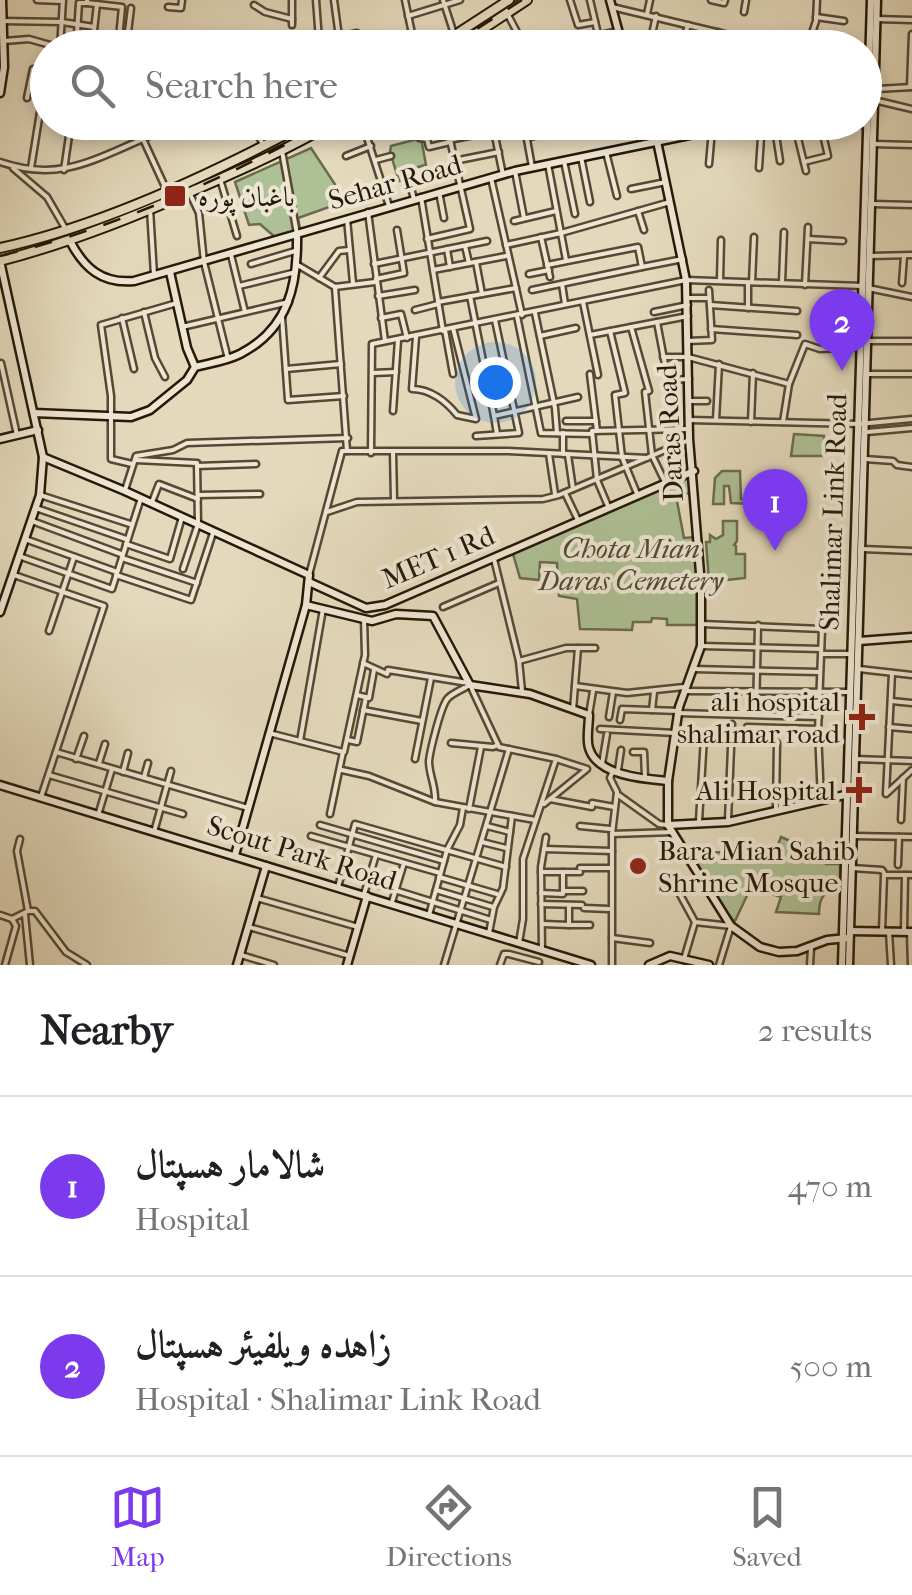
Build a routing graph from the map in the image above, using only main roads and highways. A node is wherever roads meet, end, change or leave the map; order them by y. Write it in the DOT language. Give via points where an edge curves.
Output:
graph roads {
  1 [pos="509,0"];
  2 [pos="527,0"];
  3 [pos="463,30"];
  4 [pos="481,30"];
  5 [pos="279,140"];
  6 [pos="302,140"];
  7 [pos="0,248"];
  8 [pos="0,260"];
  1 -- 3 [label="main road"];
  2 -- 4 [label="main road"];
  5 -- 7 [label="main road" via="66,230"];
  6 -- 8 [label="main road" via="150,210"];
}
